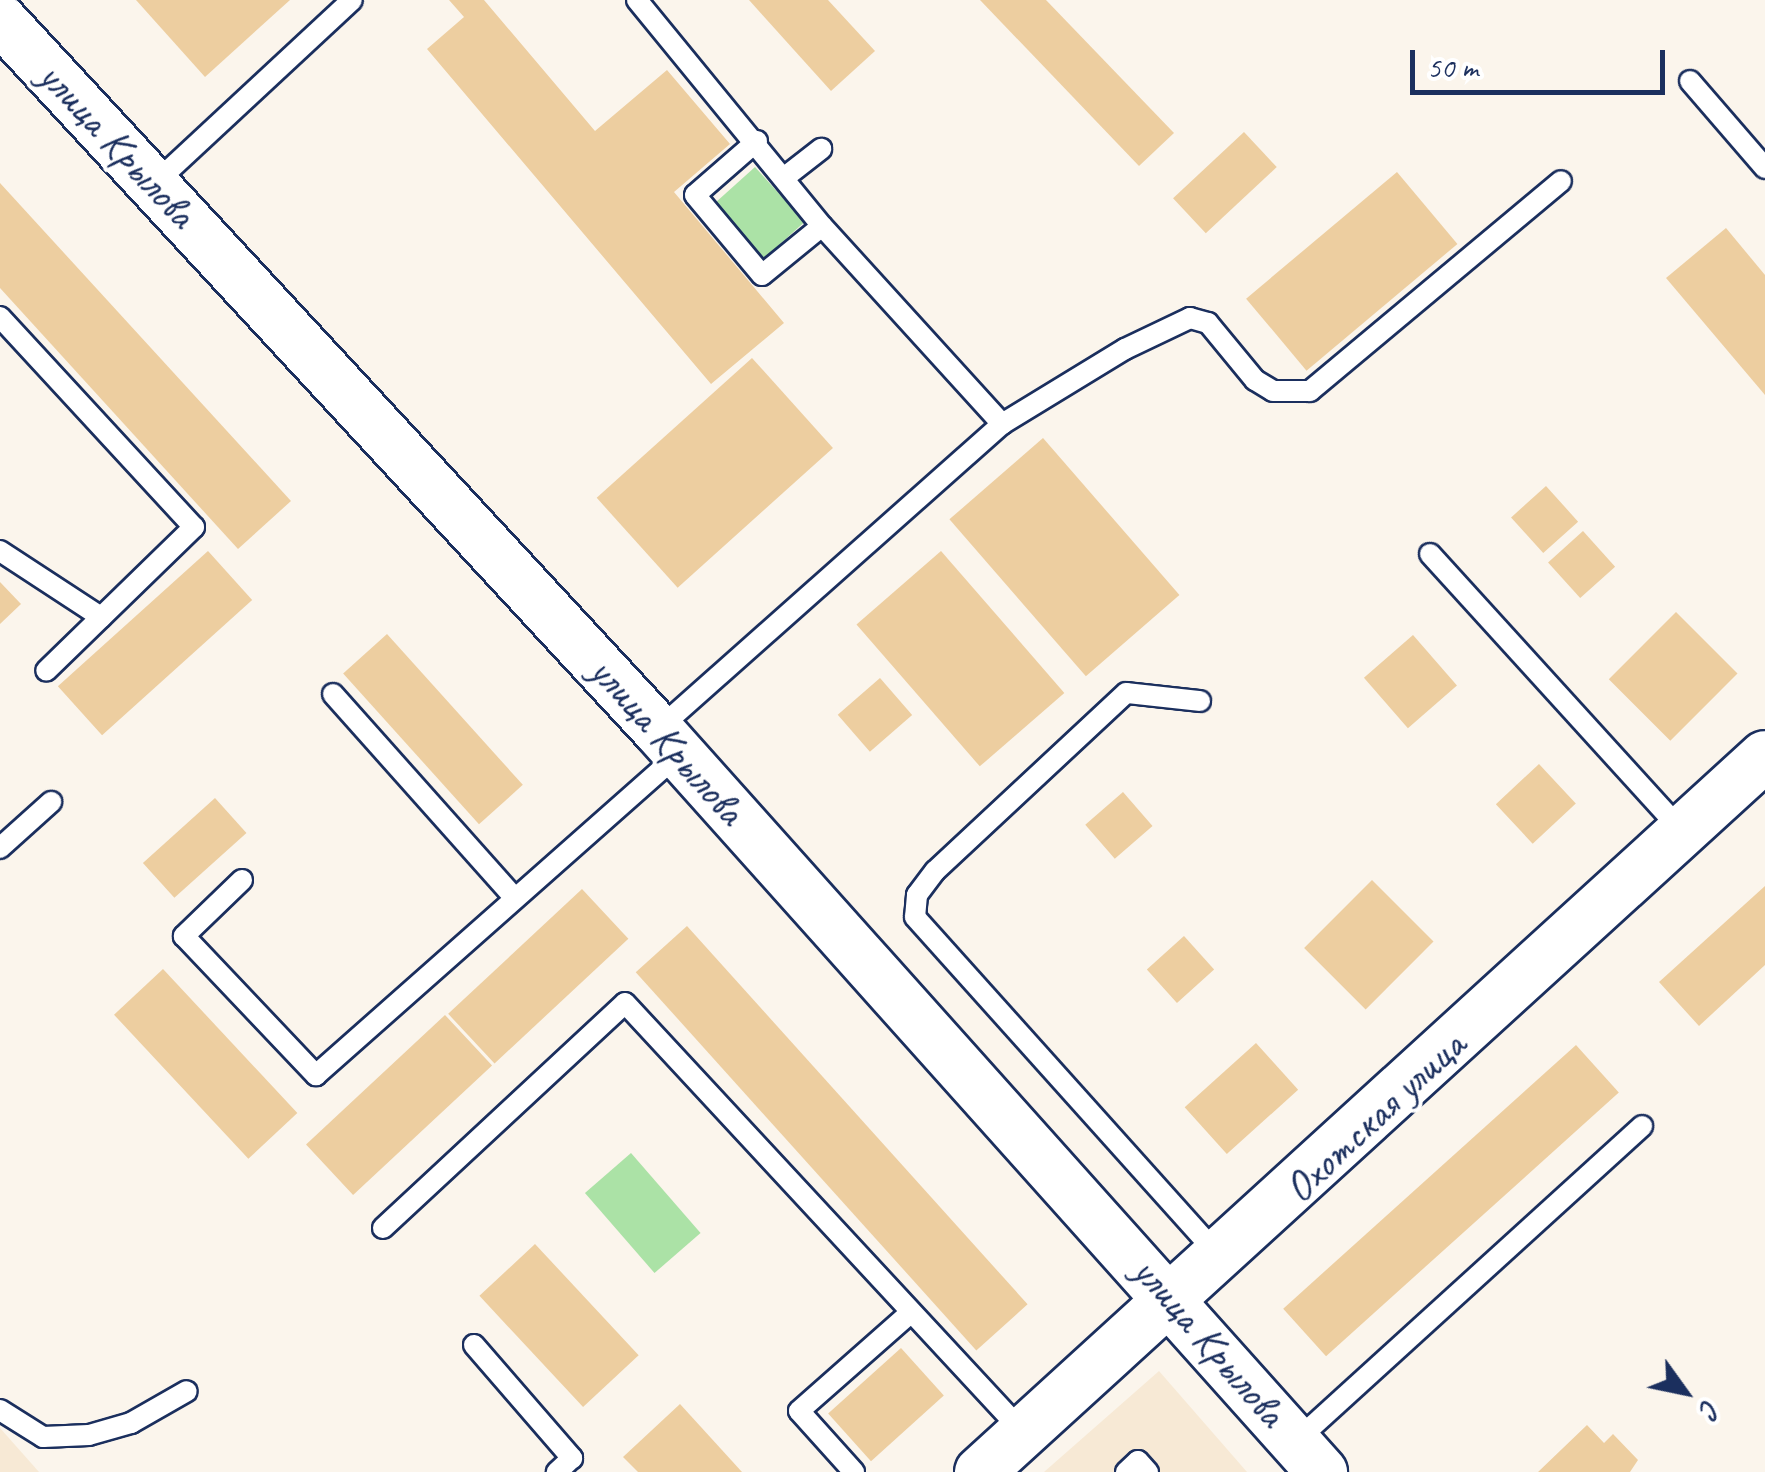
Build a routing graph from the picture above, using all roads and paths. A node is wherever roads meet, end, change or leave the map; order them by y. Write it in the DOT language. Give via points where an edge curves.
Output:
graph roads {
  1 [pos="352,0"];
  2 [pos="637,0"];
  3 [pos="0,19"];
  4 [pos="1690,80"];
  5 [pos="757,141"];
  6 [pos="821,150"];
  7 [pos="1765,168"];
  8 [pos="785,178"];
  9 [pos="1561,182"];
  10 [pos="154,184"];
  11 [pos="822,226"];
  12 [pos="0,317"];
  13 [pos="1002,424"];
  14 [pos="0,551"];
  15 [pos="1430,554"];
  16 [pos="101,617"];
  17 [pos="46,672"];
  18 [pos="333,694"];
  19 [pos="1200,701"];
  20 [pos="669,742"];
  21 [pos="1765,756"];
  22 [pos="51,802"];
  23 [pos="1684,833"];
  24 [pos="0,848"];
  25 [pos="242,880"];
  26 [pos="514,897"];
  27 [pos="1642,1126"];
  28 [pos="383,1228"];
  29 [pos="1222,1258"];
  30 [pos="1174,1301"];
  31 [pos="910,1313"];
  32 [pos="474,1345"];
  33 [pos="187,1391"];
  34 [pos="0,1410"];
  35 [pos="1024,1433"];
  36 [pos="1309,1457"];
  37 [pos="558,1472"];
  38 [pos="854,1472"];
  39 [pos="980,1472"];
  40 [pos="1126,1472"];
  41 [pos="1148,1472"];
  1 -- 10 [label="lane"];
  2 -- 5 [label="lane"];
  3 -- 10 [label="street, улица Крылова"];
  4 -- 7 [label="lane"];
  5 -- 8 [label="lane"];
  5 -- 11 [label="lane" via="695,194 762,275"];
  6 -- 8 [label="lane"];
  8 -- 11 [label="lane"];
  9 -- 13 [label="lane" via="1310,391 1274,391 1255,380 1208,323 1190,318"];
  10 -- 20 [label="street, улица Крылова"];
  11 -- 13 [label="lane"];
  12 -- 16 [label="lane" via="194,527"];
  13 -- 20 [label="lane"];
  14 -- 16 [label="lane"];
  15 -- 23 [label="lane"];
  16 -- 17 [label="lane"];
  18 -- 26 [label="lane"];
  19 -- 29 [label="lane" via="1126,693 934,871 918,895 914,918"];
  20 -- 26 [label="lane"];
  20 -- 30 [label="street, улица Крылова"];
  21 -- 23 [label="street, Охотская улица"];
  22 -- 24 [label="lane"];
  23 -- 29 [label="street, Охотская улица"];
  25 -- 26 [label="lane" via="184,936 316,1074"];
  27 -- 36 [label="lane"];
  28 -- 31 [label="lane" via="625,1003"];
  29 -- 30 [label="street, Охотская улица"];
  30 -- 35 [label="street, Охотская улица"];
  30 -- 36 [label="street, улица Крылова"];
  31 -- 35 [label="lane"];
  31 -- 38 [label="lane" via="798,1410"];
  32 -- 37 [label="lane" via="572,1458"];
  33 -- 34 [label="lane" via="131,1423 89,1435 43,1437"];
  35 -- 39 [label="street, Охотская улица"];
  40 -- 41 [label="lane" via="1138,1461"];
}
